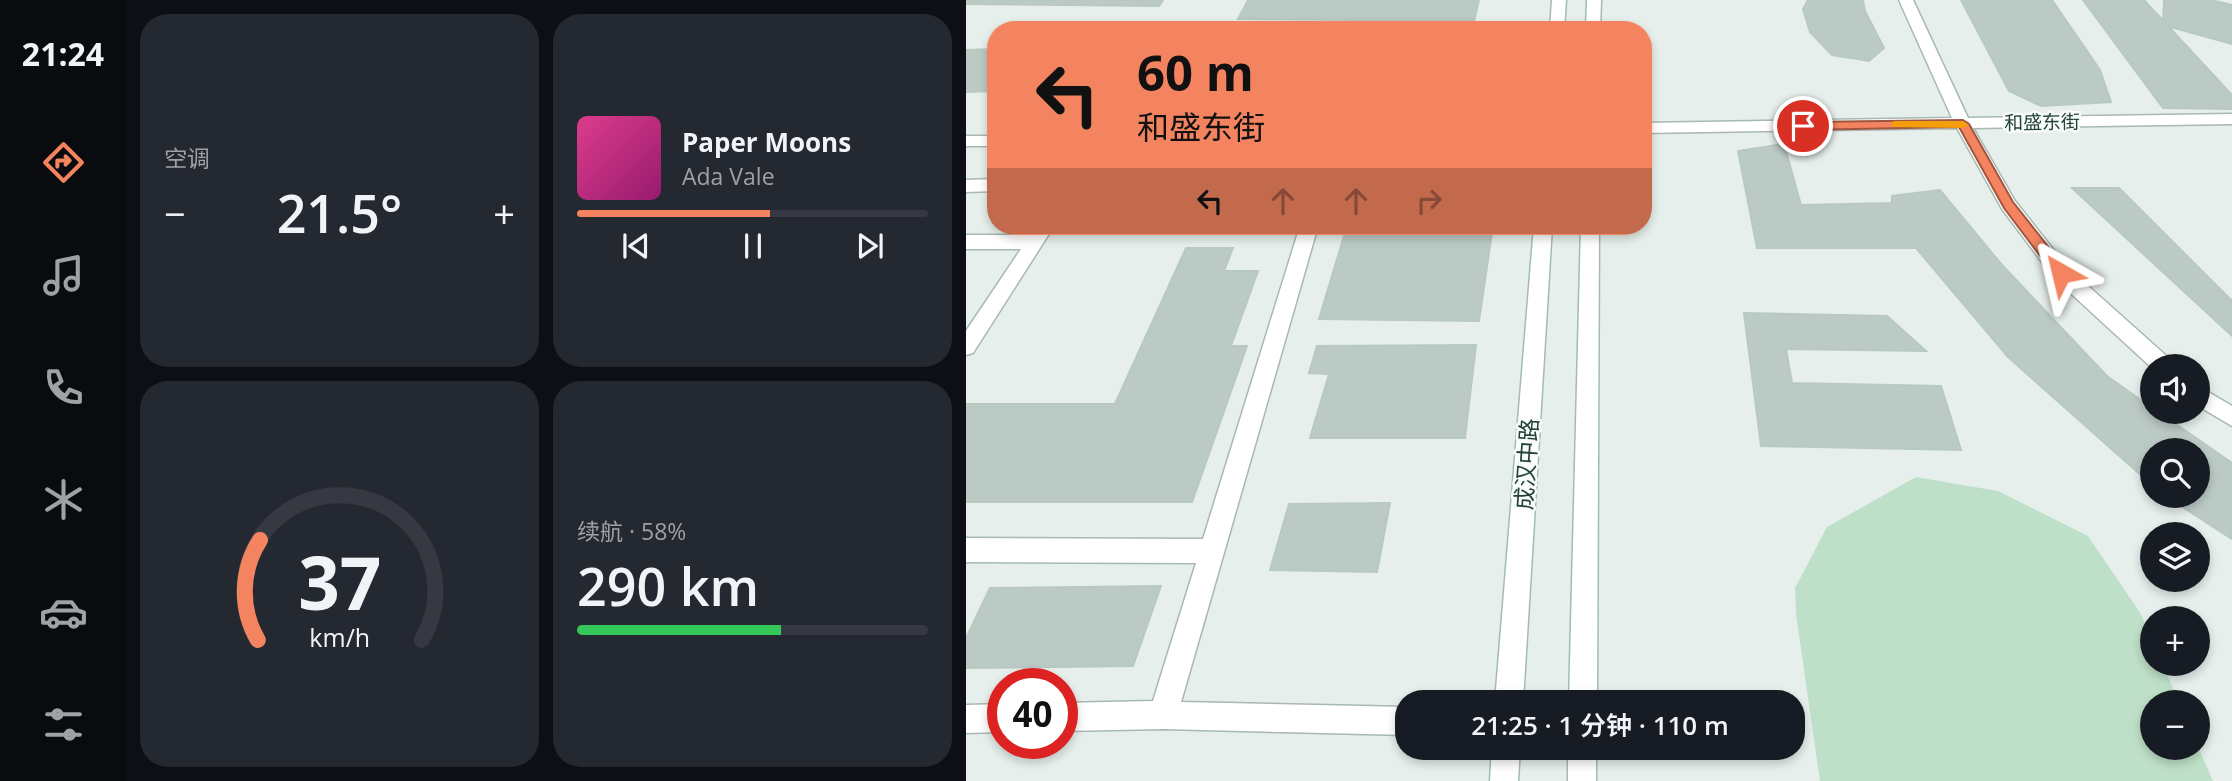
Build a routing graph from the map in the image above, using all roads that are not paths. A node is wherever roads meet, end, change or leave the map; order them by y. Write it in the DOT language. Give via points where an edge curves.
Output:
graph roads {
  1 [pos="1559,0"];
  2 [pos="1594,0"];
  3 [pos="1906,0"];
  4 [pos="1558,21"];
  5 [pos="1593,21"];
  6 [pos="2232,120"];
  7 [pos="1962,123"];
  8 [pos="1652,128"];
  9 [pos="966,141"];
  10 [pos="987,141"];
  11 [pos="987,185"];
  12 [pos="966,186"];
  13 [pos="1039,235"];
  14 [pos="1306,235"];
  15 [pos="1542,235"];
  16 [pos="1590,235"];
  17 [pos="966,242"];
  18 [pos="1034,242"];
  19 [pos="966,347"];
  20 [pos="2151,354"];
  21 [pos="2210,403"];
  22 [pos="2232,417"];
  23 [pos="966,550"];
  24 [pos="1212,551"];
  25 [pos="1510,690"];
  26 [pos="1583,690"];
  27 [pos="1163,715"];
  28 [pos="1078,717"];
  29 [pos="987,718"];
  30 [pos="966,719"];
  31 [pos="1395,721"];
  32 [pos="1505,760"];
  33 [pos="1582,760"];
  34 [pos="1504,781"];
  35 [pos="1582,781"];
  1 -- 4 [label="street"];
  2 -- 5 [label="street"];
  3 -- 7 [label="street"];
  6 -- 7 [label="street, 和盛东街"];
  7 -- 8 [label="street, 和盛东街"];
  7 -- 20 [label="street" via="2008,205 2061,273"];
  9 -- 10 [label="street"];
  11 -- 12 [label="street"];
  13 -- 18 [label="street"];
  14 -- 24 [label="street"];
  15 -- 25 [label="street, 成汉中路"];
  16 -- 26 [label="street"];
  17 -- 18 [label="street"];
  18 -- 19 [label="street"];
  21 -- 22 [label="street"];
  23 -- 24 [label="street"];
  24 -- 27 [label="street"];
  27 -- 28 [label="street"];
  27 -- 31 [label="street"];
  29 -- 30 [label="street"];
  32 -- 34 [label="street"];
  33 -- 35 [label="street"];
}
